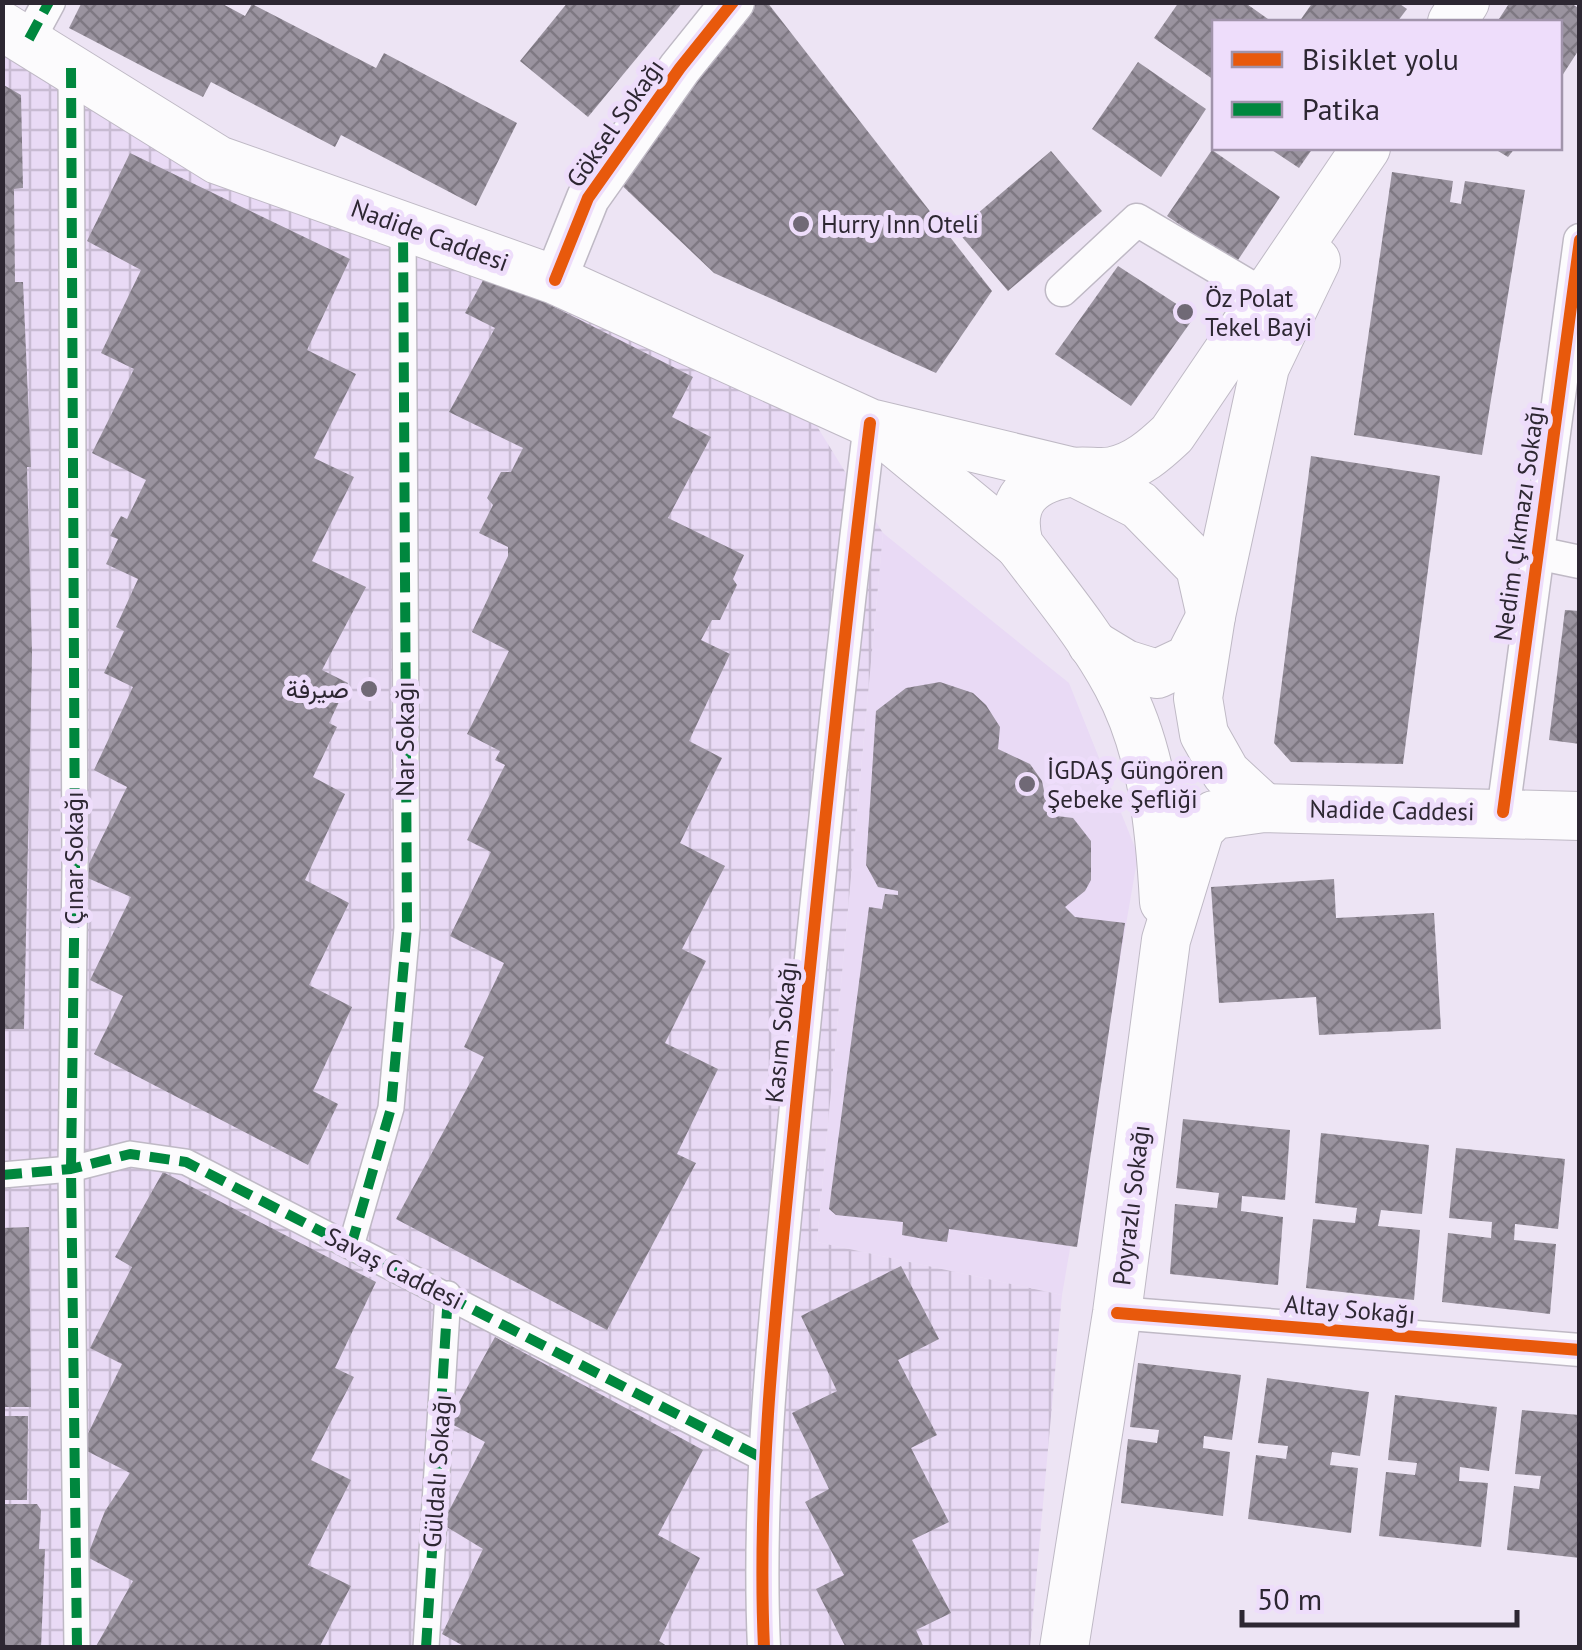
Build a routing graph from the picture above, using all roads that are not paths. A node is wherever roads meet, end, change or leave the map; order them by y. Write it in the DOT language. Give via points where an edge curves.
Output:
graph roads {
  1 [pos="733,2"];
  2 [pos="27,22"];
  3 [pos="72,68"];
  4 [pos="1365,150"];
  5 [pos="1384,150"];
  6 [pos="403,226"];
  7 [pos="1580,240"];
  8 [pos="555,280"];
  9 [pos="1062,290"];
  10 [pos="1264,294"];
  11 [pos="870,423"];
  12 [pos="1074,472"];
  13 [pos="1018,545"];
  14 [pos="1538,553"];
  15 [pos="1580,562"];
  16 [pos="1212,616"];
  17 [pos="1088,641"];
  18 [pos="1264,808"];
  19 [pos="1502,812"];
  20 [pos="1580,816"];
  21 [pos="1166,940"];
  22 [pos="71,1170"];
  23 [pos="2,1174"];
  24 [pos="350,1246"];
  25 [pos="448,1294"];
  26 [pos="1118,1313"];
  27 [pos="1580,1350"];
  28 [pos="768,1460"];
  29 [pos="77,1648"];
  30 [pos="426,1648"];
  31 [pos="764,1648"];
  32 [pos="1064,1648"];
  1 -- 8 [label="street, Göksel Sokağı" via="588,198"];
  2 -- 3 [label="main road, Nadide Caddesi"];
  3 -- 6 [label="main road, Nadide Caddesi" via="218,160"];
  3 -- 22 [label="street, Çınar Sokağı"];
  4 -- 10 [label="main road"];
  5 -- 16 [label="main road" via="1338,216 1265,367"];
  6 -- 8 [label="main road, Nadide Caddesi"];
  6 -- 24 [label="street, Nar Sokağı" via="406,928 391,1108"];
  7 -- 14 [label="street, Nedim Çıkmazı Sokağı"];
  8 -- 11 [label="main road, Nadide Caddesi"];
  9 -- 10 [label="street" via="1137,220"];
  10 -- 12 [label="main road" via="1172,434 1146,458 1112,471"];
  11 -- 12 [label="main road"];
  11 -- 13 [label="main road"];
  11 -- 28 [label="street, Kasım Sokağı" via="836,693"];
  12 -- 13 [label="main road" via="1042,481 1018,499 1012,521"];
  12 -- 16 [label="main road" via="1139,504 1176,538 1200,568"];
  13 -- 17 [label="main road"];
  14 -- 15 [label="street"];
  14 -- 19 [label="street, Nedim Çıkmazı Sokağı"];
  16 -- 17 [label="main road" via="1190,659 1157,674"];
  16 -- 18 [label="main road" via="1198,698 1204,734 1226,773"];
  17 -- 21 [label="main road" via="1118,685 1148,766 1160,828"];
  18 -- 19 [label="main road, Nadide Caddesi"];
  18 -- 21 [label="main road, Nadide Caddesi" via="1214,815 1200,829"];
  19 -- 20 [label="main road, Nadide Caddesi"];
  21 -- 26 [label="main road, Poyrazlı Sokağı"];
  22 -- 23 [label="street, Savaş Caddesi"];
  22 -- 24 [label="street, Savaş Caddesi" via="130,1154 167,1156"];
  22 -- 29 [label="street, Çınar Sokağı"];
  24 -- 25 [label="street, Savaş Caddesi"];
  25 -- 28 [label="street, Savaş Caddesi"];
  25 -- 30 [label="street, Güldalı Sokağı"];
  26 -- 27 [label="street, Altay Sokağı"];
  26 -- 32 [label="main road, Poyrazlı Sokağı"];
  28 -- 31 [label="street, Kasım Sokağı" via="760,1571"];
}
